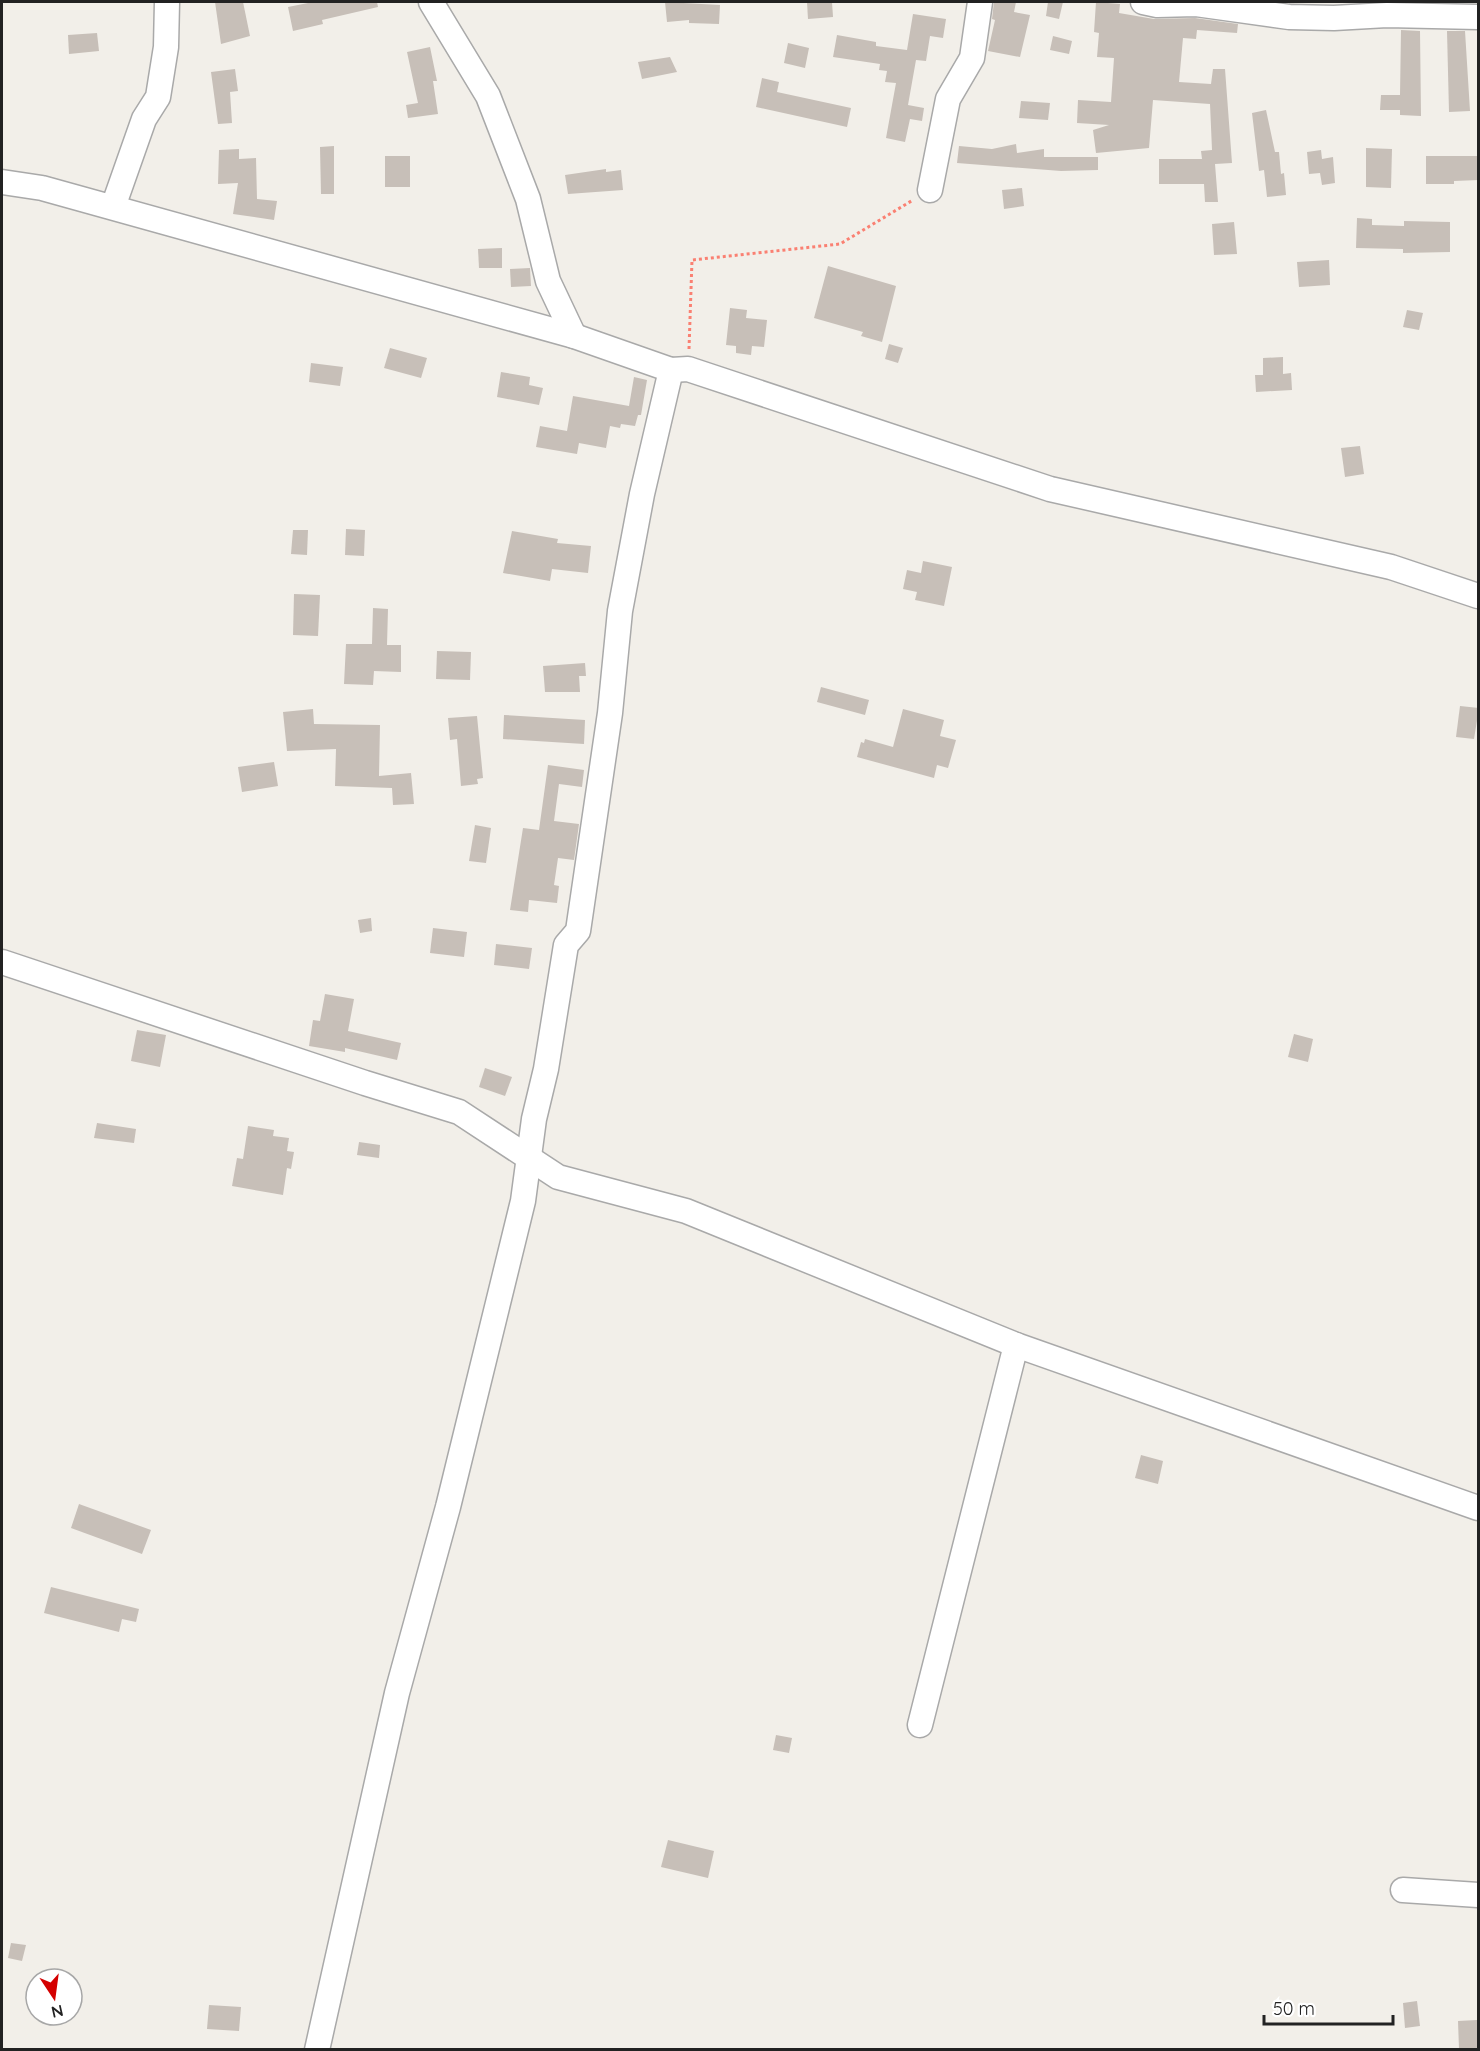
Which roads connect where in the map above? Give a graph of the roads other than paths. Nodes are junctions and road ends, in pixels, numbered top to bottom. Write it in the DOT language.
graph roads {
  1 [pos="167,2"];
  2 [pos="431,2"];
  3 [pos="980,2"];
  4 [pos="1143,2"];
  5 [pos="1479,17"];
  6 [pos="2,182"];
  7 [pos="930,190"];
  8 [pos="113,207"];
  9 [pos="574,336"];
  10 [pos="680,369"];
  11 [pos="1479,596"];
  12 [pos="2,962"];
  13 [pos="529,1158"];
  14 [pos="1016,1345"];
  15 [pos="1479,1508"];
  16 [pos="920,1725"];
  17 [pos="1403,1890"];
  18 [pos="1479,1895"];
  19 [pos="316,2049"];
  1 -- 8 [label="street"];
  2 -- 9 [label="street"];
  3 -- 7 [label="street"];
  4 -- 5 [label="street"];
  6 -- 8 [label="street"];
  8 -- 9 [label="street"];
  9 -- 10 [label="street"];
  10 -- 11 [label="street"];
  10 -- 13 [label="street"];
  12 -- 13 [label="street"];
  13 -- 14 [label="street"];
  13 -- 19 [label="street"];
  14 -- 15 [label="street"];
  14 -- 16 [label="street"];
  17 -- 18 [label="street"];
}
